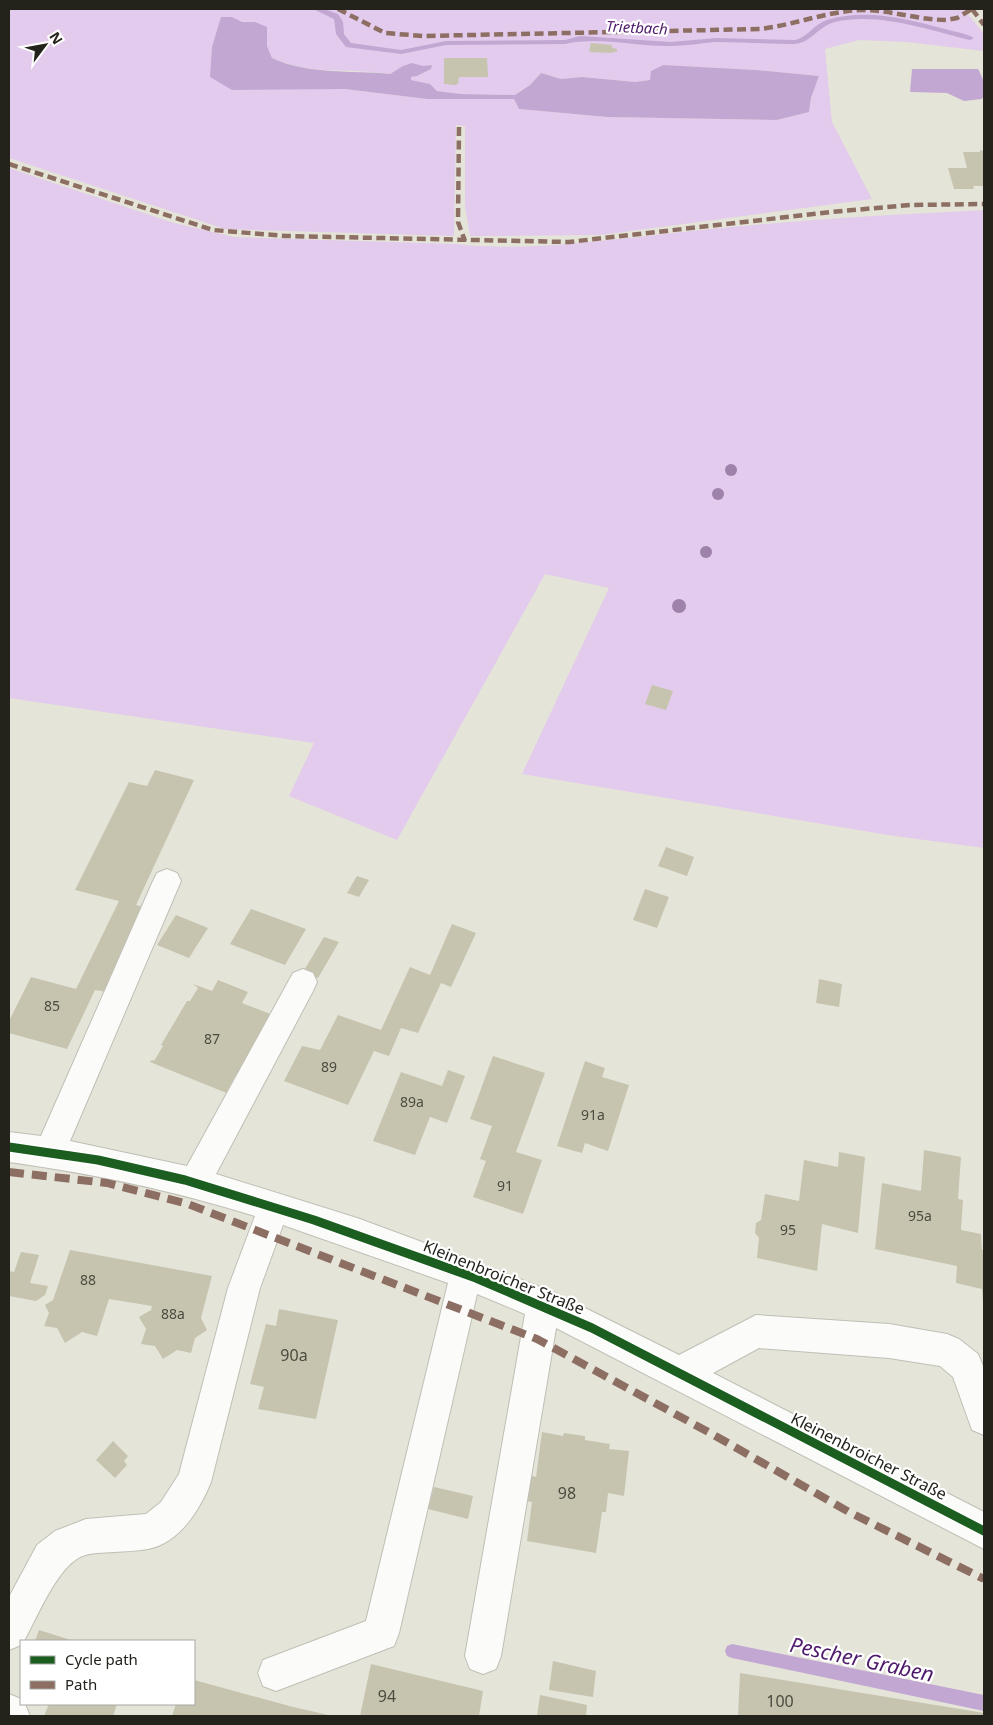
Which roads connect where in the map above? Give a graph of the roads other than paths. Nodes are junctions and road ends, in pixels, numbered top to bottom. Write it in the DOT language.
graph roads {
  1 [pos="166,882"];
  2 [pos="303,982"];
  3 [pos="9,1147"];
  4 [pos="50,1152"];
  5 [pos="195,1182"];
  6 [pos="274,1206"];
  7 [pos="466,1274"];
  8 [pos="543,1305"];
  9 [pos="975,1361"];
  10 [pos="679,1373"];
  11 [pos="984,1418"];
  12 [pos="984,1531"];
  13 [pos="9,1632"];
  14 [pos="483,1656"];
  15 [pos="276,1673"];
  16 [pos="9,1713"];
  17 [pos="11,1716"];
  1 -- 4 [label="street"];
  2 -- 5 [label="street"];
  3 -- 4 [label="street, Kleinenbroicher Straße"];
  4 -- 5 [label="street, Kleinenbroicher Straße"];
  5 -- 6 [label="street, Kleinenbroicher Straße"];
  6 -- 7 [label="street, Kleinenbroicher Straße"];
  6 -- 13 [label="street"];
  7 -- 8 [label="street, Kleinenbroicher Straße"];
  7 -- 15 [label="street"];
  8 -- 10 [label="street, Kleinenbroicher Straße"];
  8 -- 14 [label="street"];
  9 -- 10 [label="street"];
  9 -- 11 [label="street"];
  10 -- 12 [label="street, Kleinenbroicher Straße"];
  16 -- 17 [label="street"];
}
